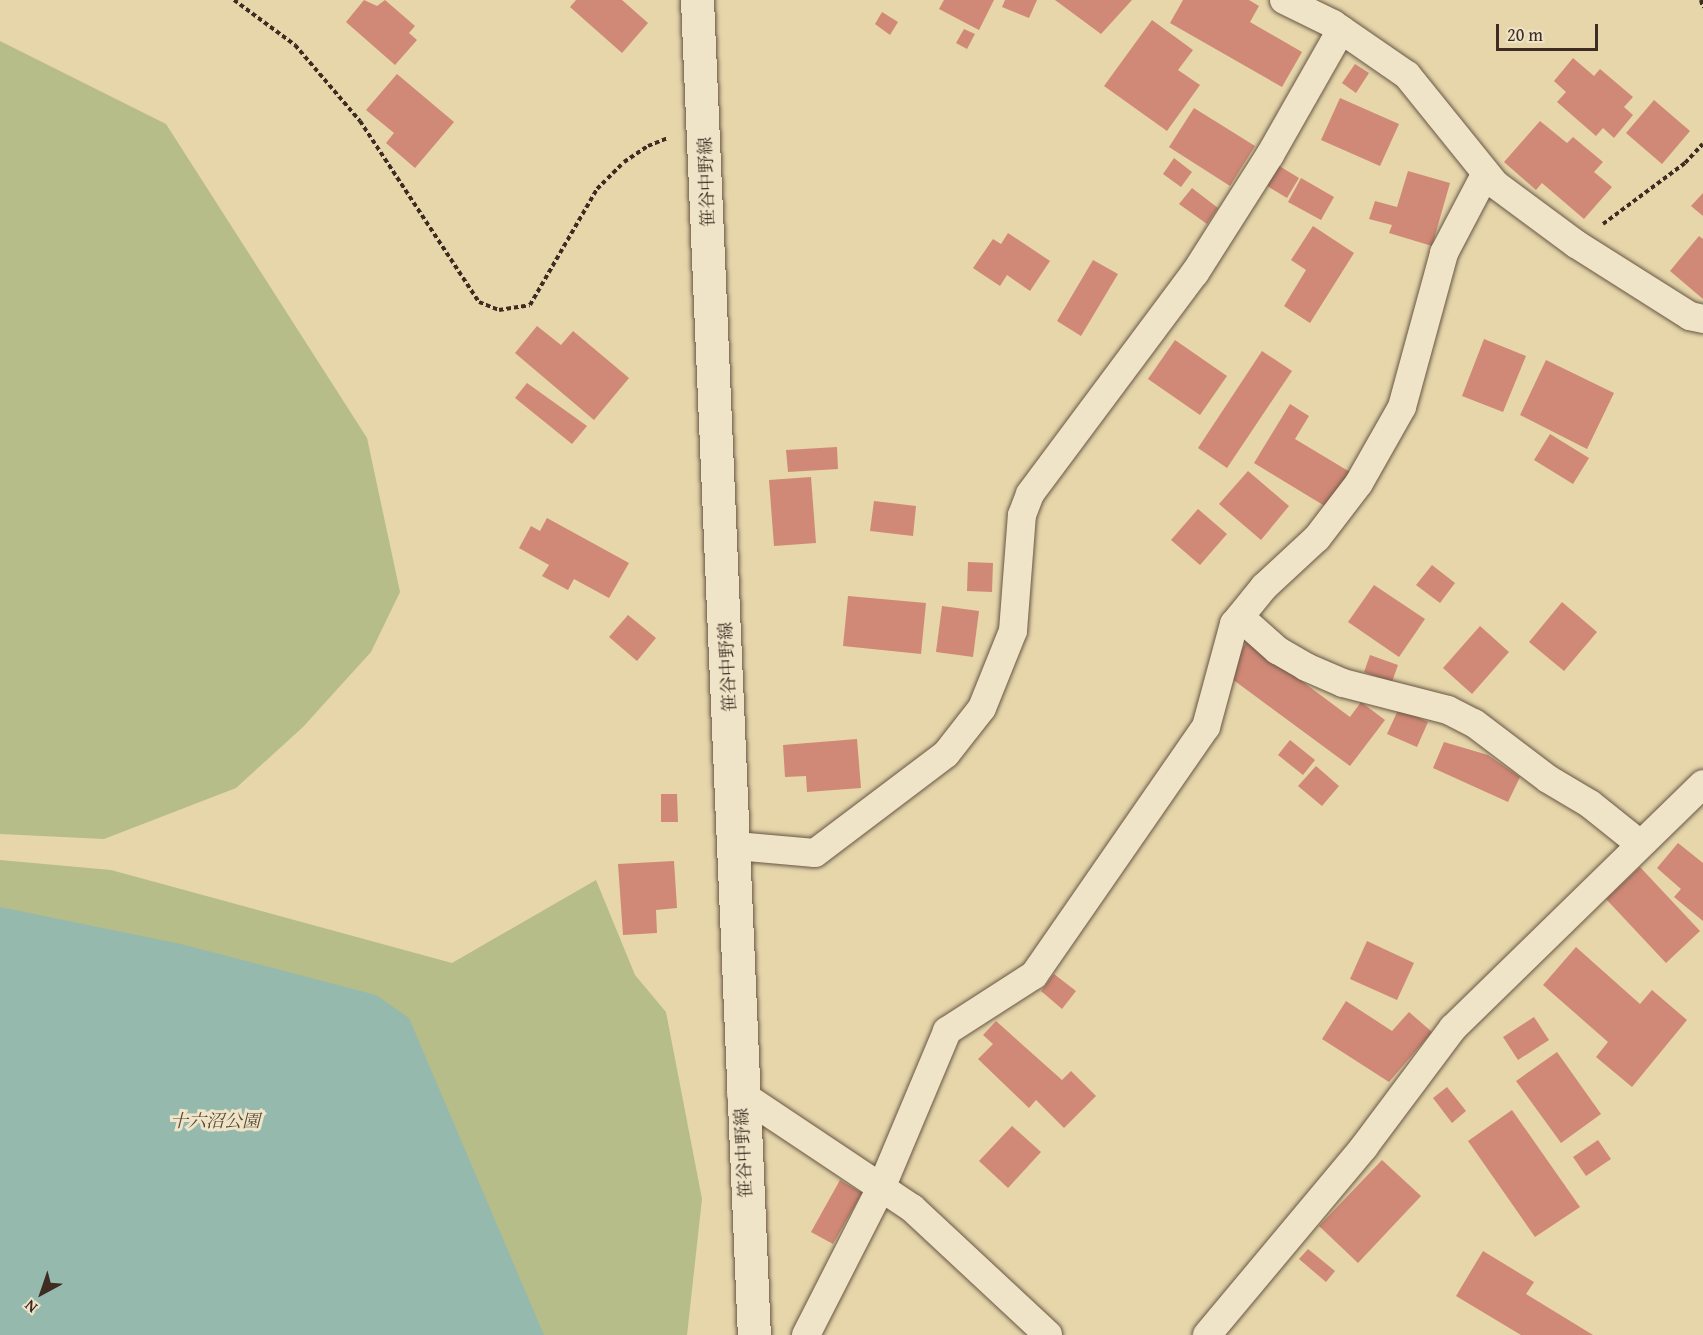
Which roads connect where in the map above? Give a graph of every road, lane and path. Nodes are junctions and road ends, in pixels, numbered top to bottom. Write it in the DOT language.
graph roads {
  1 [pos="234,0"];
  2 [pos="697,0"];
  3 [pos="1284,0"];
  4 [pos="1701,0"];
  5 [pos="1703,8"];
  6 [pos="1341,30"];
  7 [pos="705,125"];
  8 [pos="1703,144"];
  9 [pos="1486,172"];
  10 [pos="1576,244"];
  11 [pos="1703,319"];
  12 [pos="1240,617"];
  13 [pos="1703,784"];
  14 [pos="1640,844"];
  15 [pos="736,846"];
  16 [pos="741,1094"];
  17 [pos="882,1186"];
  18 [pos="754,1335"];
  19 [pos="806,1335"];
  20 [pos="1048,1335"];
  21 [pos="1207,1335"];
  1 -- 7 [label="path"];
  2 -- 7 [label="street, 笹谷中野線"];
  3 -- 6 [label="street"];
  4 -- 5 [label="path"];
  6 -- 9 [label="street"];
  6 -- 15 [label="street"];
  7 -- 15 [label="street, 笹谷中野線"];
  8 -- 10 [label="path"];
  9 -- 10 [label="street"];
  9 -- 12 [label="street"];
  10 -- 11 [label="street"];
  12 -- 14 [label="street"];
  12 -- 17 [label="street"];
  13 -- 14 [label="street"];
  14 -- 21 [label="street"];
  15 -- 16 [label="street, 笹谷中野線"];
  16 -- 17 [label="street"];
  16 -- 18 [label="street, 笹谷中野線"];
  17 -- 19 [label="street"];
  17 -- 20 [label="street"];
}
